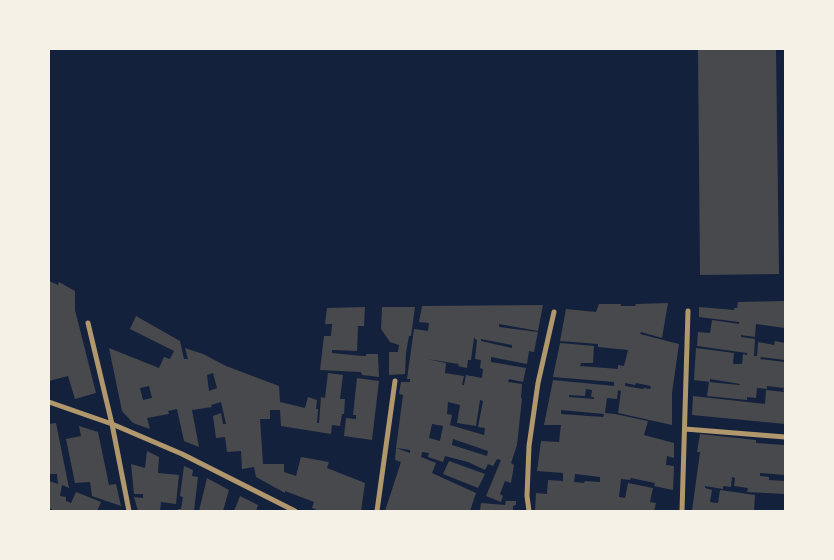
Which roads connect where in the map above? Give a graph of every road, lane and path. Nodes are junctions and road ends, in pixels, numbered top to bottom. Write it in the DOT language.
graph roads {
  1 [pos="688,311"];
  2 [pos="554,312"];
  3 [pos="88,323"];
  4 [pos="395,381"];
  5 [pos="49,402"];
  6 [pos="112,424"];
  7 [pos="685,429"];
  8 [pos="785,437"];
  9 [pos="129,511"];
  10 [pos="295,511"];
  11 [pos="378,511"];
  12 [pos="529,511"];
  13 [pos="682,511"];
  1 -- 7 [label="street"];
  2 -- 12 [label="street"];
  3 -- 6 [label="street"];
  4 -- 11 [label="street"];
  5 -- 6 [label="street"];
  6 -- 9 [label="street"];
  6 -- 10 [label="street"];
  7 -- 8 [label="street"];
  7 -- 13 [label="street"];
}
